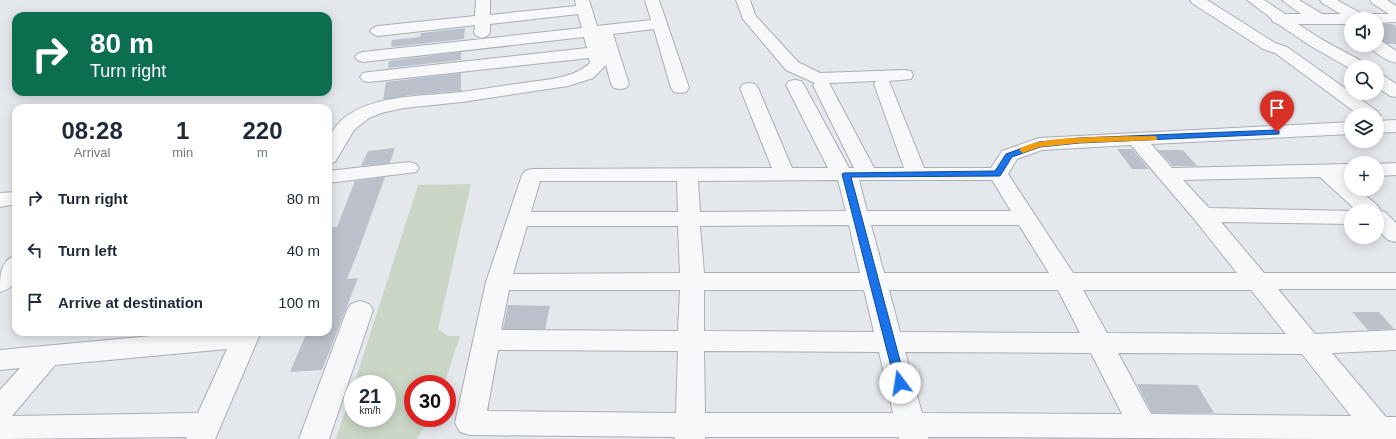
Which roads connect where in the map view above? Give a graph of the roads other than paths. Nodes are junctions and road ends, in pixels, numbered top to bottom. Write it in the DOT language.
graph roads {
  1 [pos="483,0"];
  2 [pos="652,0"];
  3 [pos="743,0"];
  4 [pos="1197,0"];
  5 [pos="1254,0"];
  6 [pos="1289,0"];
  7 [pos="1327,0"];
  8 [pos="1377,0"];
  9 [pos="583,5"];
  10 [pos="1347,12"];
  11 [pos="1396,12"];
  12 [pos="1384,18"];
  13 [pos="1396,18"];
  14 [pos="483,19"];
  15 [pos="1280,19"];
  16 [pos="1320,20"];
  17 [pos="1230,21"];
  18 [pos="1344,22"];
  19 [pos="660,24"];
  20 [pos="378,31"];
  21 [pos="597,31"];
  22 [pos="482,44"];
  23 [pos="1384,45"];
  24 [pos="1396,45"];
  25 [pos="1325,48"];
  26 [pos="1281,50"];
  27 [pos="1384,50"];
  28 [pos="596,52"];
  29 [pos="364,57"];
  30 [pos="1396,58"];
  31 [pos="1346,60"];
  32 [pos="481,64"];
  33 [pos="906,75"];
  34 [pos="369,77"];
  35 [pos="620,84"];
  36 [pos="883,84"];
  37 [pos="1384,84"];
  38 [pos="795,85"];
  39 [pos="822,85"];
  40 [pos="680,88"];
  41 [pos="749,88"];
  42 [pos="1396,92"];
  43 [pos="480,95"];
  44 [pos="1361,108"];
  45 [pos="1344,128"];
  46 [pos="1136,139"];
  47 [pos="332,151"];
  48 [pos="409,168"];
  49 [pos="1396,169"];
  50 [pos="1344,170"];
  51 [pos="1384,170"];
  52 [pos="1326,171"];
  53 [pos="916,174"];
  54 [pos="998,174"];
  55 [pos="1167,174"];
  56 [pos="687,175"];
  57 [pos="785,175"];
  58 [pos="852,175"];
  59 [pos="332,177"];
  60 [pos="12,198"];
  61 [pos="0,200"];
  62 [pos="1362,204"];
  63 [pos="1204,215"];
  64 [pos="1344,217"];
  65 [pos="1384,217"];
  66 [pos="1396,217"];
  67 [pos="689,218"];
  68 [pos="858,218"];
  69 [pos="1025,218"];
  70 [pos="518,219"];
  71 [pos="1384,224"];
  72 [pos="1396,235"];
  73 [pos="12,268"];
  74 [pos="1066,281"];
  75 [pos="1258,281"];
  76 [pos="1396,281"];
  77 [pos="498,282"];
  78 [pos="692,282"];
  79 [pos="874,282"];
  80 [pos="12,284"];
  81 [pos="0,285"];
  82 [pos="360,310"];
  83 [pos="238,336"];
  84 [pos="247,336"];
  85 [pos="486,340"];
  86 [pos="691,340"];
  87 [pos="1396,340"];
  88 [pos="889,341"];
  89 [pos="1098,342"];
  90 [pos="1309,344"];
  91 [pos="48,356"];
  92 [pos="0,360"];
  93 [pos="0,410"];
  94 [pos="0,428"];
  95 [pos="204,432"];
  96 [pos="690,432"];
  97 [pos="912,432"];
  98 [pos="1387,432"];
  99 [pos="1147,433"];
  100 [pos="314,439"];
  1 -- 14 [label="street"];
  2 -- 19 [label="street"];
  3 -- 33 [label="street"];
  4 -- 17 [label="street"];
  5 -- 15 [label="street"];
  6 -- 16 [label="street"];
  7 -- 10 [label="street"];
  8 -- 11 [label="street"];
  9 -- 14 [label="street"];
  9 -- 21 [label="street"];
  12 -- 13 [label="street"];
  14 -- 20 [label="street"];
  14 -- 22 [label="street"];
  15 -- 16 [label="street"];
  15 -- 17 [label="street"];
  15 -- 25 [label="street"];
  16 -- 18 [label="street"];
  17 -- 26 [label="street"];
  19 -- 21 [label="street"];
  19 -- 40 [label="street"];
  21 -- 22 [label="street"];
  21 -- 28 [label="street"];
  21 -- 35 [label="street"];
  22 -- 29 [label="street"];
  22 -- 32 [label="street"];
  23 -- 24 [label="street"];
  25 -- 26 [label="street"];
  25 -- 31 [label="street"];
  26 -- 44 [label="street"];
  27 -- 30 [label="street"];
  28 -- 32 [label="street"];
  28 -- 43 [label="street"];
  32 -- 34 [label="street"];
  32 -- 43 [label="street"];
  36 -- 53 [label="street"];
  37 -- 42 [label="street"];
  38 -- 58 [label="street"];
  39 -- 58 [label="street"];
  41 -- 57 [label="street"];
  43 -- 47 [label="street"];
  45 -- 46 [label="street"];
  46 -- 54 [label="street"];
  46 -- 55 [label="street"];
  48 -- 59 [label="street"];
  49 -- 51 [label="street"];
  50 -- 52 [label="street"];
  52 -- 55 [label="street"];
  52 -- 62 [label="street"];
  53 -- 54 [label="street"];
  53 -- 58 [label="street"];
  54 -- 69 [label="street"];
  55 -- 63 [label="street"];
  56 -- 57 [label="street"];
  56 -- 67 [label="street"];
  56 -- 70 [label="street"];
  57 -- 58 [label="street"];
  58 -- 68 [label="street"];
  60 -- 61 [label="street"];
  63 -- 64 [label="street"];
  63 -- 75 [label="street"];
  65 -- 66 [label="street"];
  67 -- 68 [label="street"];
  67 -- 70 [label="street"];
  67 -- 78 [label="street"];
  68 -- 69 [label="street"];
  68 -- 79 [label="street"];
  69 -- 74 [label="street"];
  70 -- 77 [label="street"];
  71 -- 72 [label="street"];
  73 -- 81 [label="street"];
  74 -- 75 [label="street"];
  74 -- 79 [label="street"];
  74 -- 89 [label="street"];
  75 -- 76 [label="street"];
  75 -- 90 [label="street"];
  77 -- 78 [label="street"];
  77 -- 85 [label="street"];
  78 -- 79 [label="street"];
  78 -- 86 [label="street"];
  79 -- 88 [label="street"];
  80 -- 81 [label="street"];
  82 -- 100 [label="street"];
  83 -- 91 [label="street"];
  84 -- 95 [label="street"];
  85 -- 86 [label="street"];
  85 -- 96 [label="street"];
  86 -- 88 [label="street"];
  86 -- 96 [label="street"];
  87 -- 90 [label="street"];
  88 -- 89 [label="street"];
  88 -- 97 [label="street"];
  89 -- 90 [label="street"];
  89 -- 99 [label="street"];
  90 -- 98 [label="street"];
  91 -- 92 [label="street"];
  91 -- 93 [label="street"];
  94 -- 95 [label="street"];
  96 -- 97 [label="street"];
  97 -- 99 [label="street"];
  98 -- 99 [label="street"];
}
